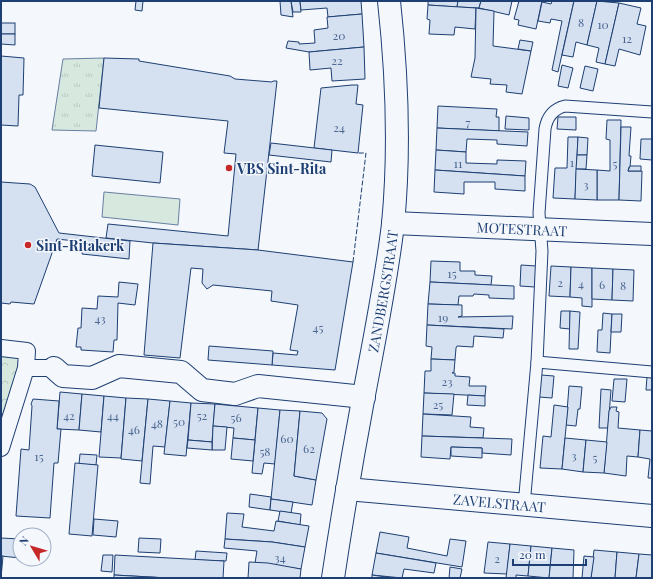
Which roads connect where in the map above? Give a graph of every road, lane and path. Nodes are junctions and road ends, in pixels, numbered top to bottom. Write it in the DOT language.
graph roads {
  1 [pos="389,1"];
  2 [pos="652,112"];
  3 [pos="393,223"];
  4 [pos="540,231"];
  5 [pos="652,234"];
  6 [pos="1,348"];
  7 [pos="537,362"];
  8 [pos="26,368"];
  9 [pos="54,368"];
  10 [pos="652,372"];
  11 [pos="364,397"];
  12 [pos="1,448"];
  13 [pos="347,489"];
  14 [pos="524,505"];
  15 [pos="652,516"];
  16 [pos="333,578"];
  1 -- 3 [label="street, ZANDBERGSTRAAT"];
  2 -- 4 [label="lane"];
  3 -- 4 [label="street, MOTESTRAAT"];
  3 -- 11 [label="street, ZANDBERGSTRAAT"];
  4 -- 5 [label="street, MOTESTRAAT"];
  4 -- 7 [label="lane"];
  6 -- 8 [label="street"];
  7 -- 10 [label="lane"];
  7 -- 14 [label="lane"];
  8 -- 9 [label="street"];
  8 -- 12 [label="street"];
  9 -- 11 [label="street"];
  11 -- 13 [label="street, ZANDBERGSTRAAT"];
  13 -- 14 [label="street, ZAVELSTRAAT"];
  13 -- 16 [label="street, ZANDBERGSTRAAT"];
  14 -- 15 [label="street, ZAVELSTRAAT"];
}
